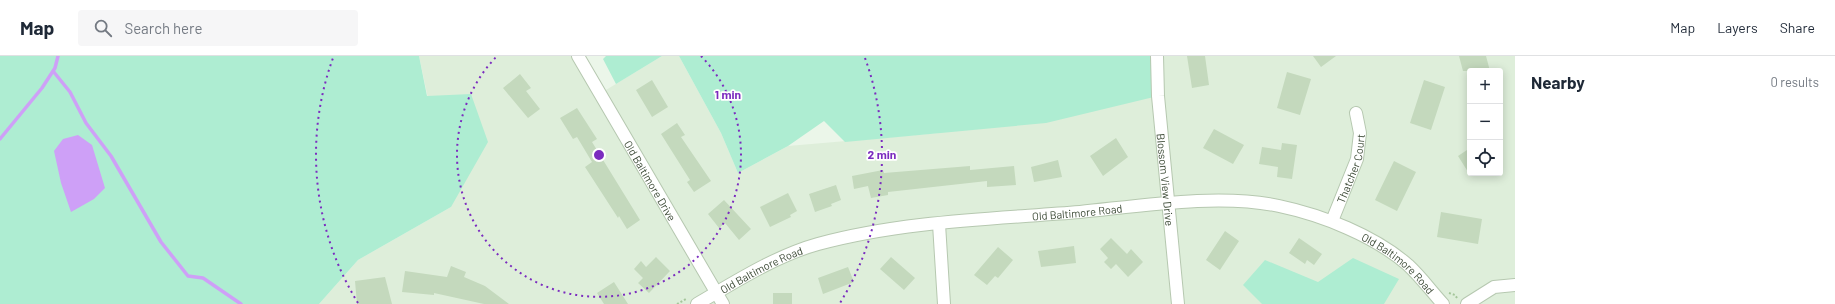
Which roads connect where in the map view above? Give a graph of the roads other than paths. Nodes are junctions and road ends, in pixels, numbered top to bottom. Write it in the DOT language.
graph roads {
  1 [pos="578,56"];
  2 [pos="1157,56"];
  3 [pos="1356,113"];
  4 [pos="1168,204"];
  5 [pos="1332,221"];
  6 [pos="939,224"];
  7 [pos="1515,285"];
  8 [pos="717,293"];
  9 [pos="693,300"];
  10 [pos="1462,302"];
  11 [pos="724,304"];
  12 [pos="944,304"];
  13 [pos="1178,304"];
  14 [pos="1443,304"];
  1 -- 8 [label="street, Old Baltimore Drive"];
  2 -- 4 [label="street, Blossom View Drive"];
  3 -- 5 [label="street, Thatcher Court"];
  4 -- 5 [label="street, Old Baltimore Road"];
  4 -- 6 [label="street, Old Baltimore Road"];
  4 -- 13 [label="street, Blossom View Drive"];
  5 -- 14 [label="street, Old Baltimore Road"];
  6 -- 8 [label="street, Old Baltimore Road"];
  6 -- 12 [label="street"];
  7 -- 10 [label="street"];
  8 -- 9 [label="street, Old Baltimore Road"];
  8 -- 11 [label="street, Old Baltimore Drive"];
}
